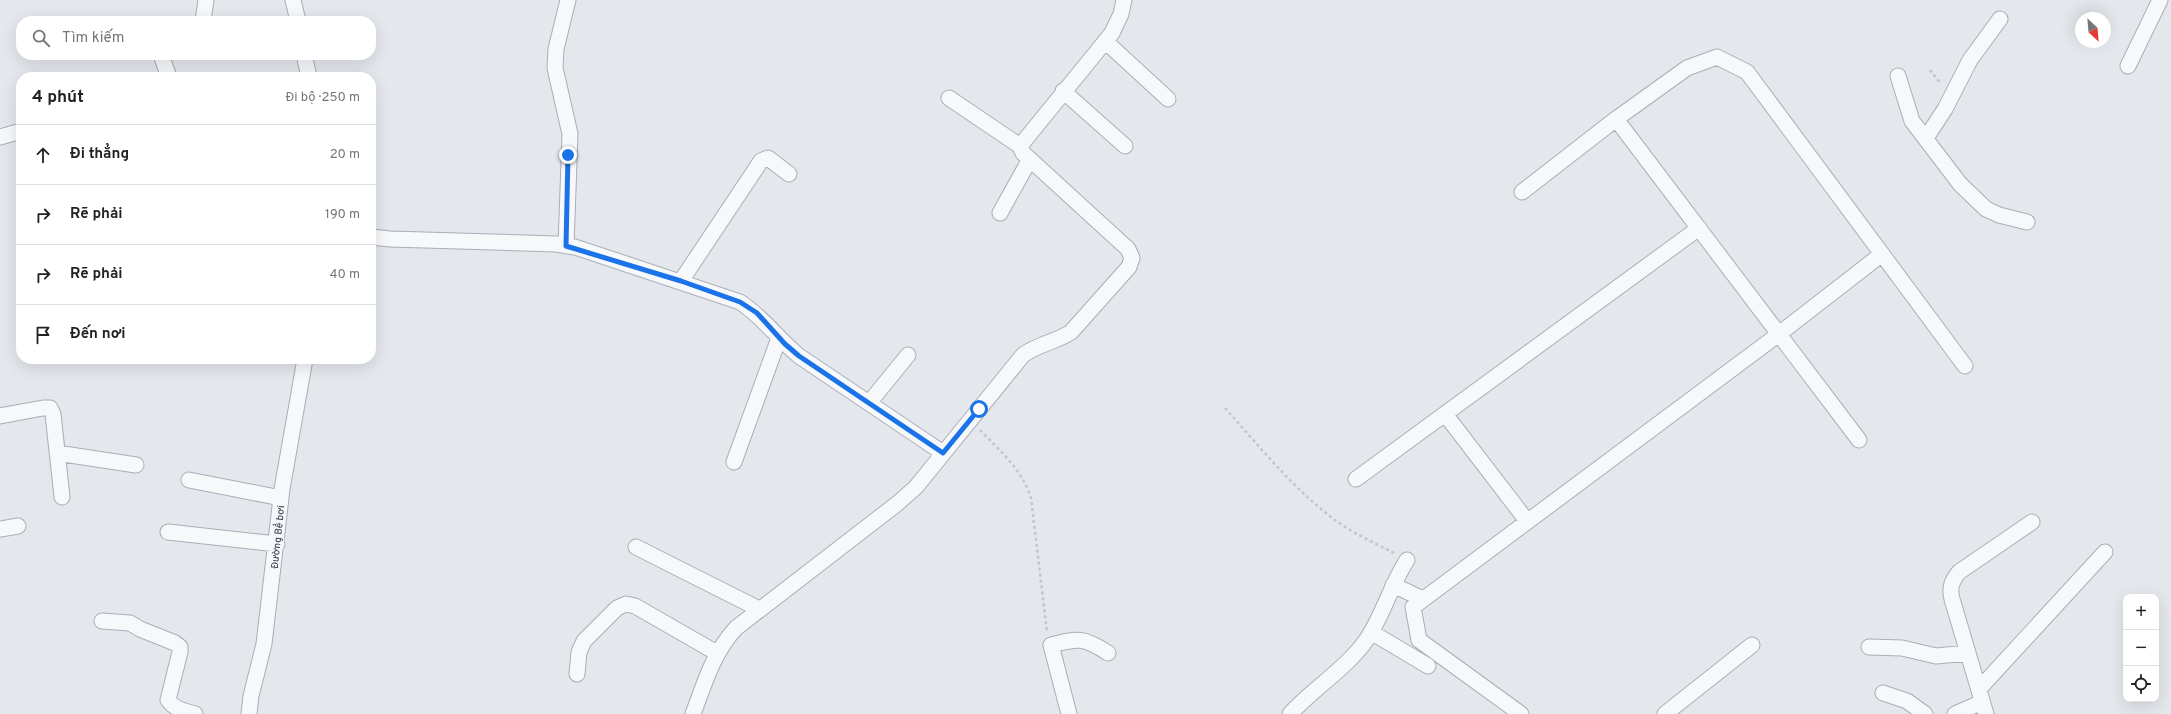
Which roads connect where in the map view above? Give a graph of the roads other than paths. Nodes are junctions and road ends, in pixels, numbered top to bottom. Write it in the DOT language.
graph roads {
  1 [pos="206,0"];
  2 [pos="293,0"];
  3 [pos="568,0"];
  4 [pos="1124,0"];
  5 [pos="2160,0"];
  6 [pos="204,16"];
  7 [pos="297,16"];
  8 [pos="2000,19"];
  9 [pos="1105,41"];
  10 [pos="163,60"];
  11 [pos="303,60"];
  12 [pos="2128,66"];
  13 [pos="168,72"];
  14 [pos="307,72"];
  15 [pos="1898,76"];
  16 [pos="1064,91"];
  17 [pos="949,98"];
  18 [pos="1168,99"];
  19 [pos="1616,119"];
  20 [pos="16,132"];
  21 [pos="0,136"];
  22 [pos="1926,138"];
  23 [pos="1020,146"];
  24 [pos="1125,146"];
  25 [pos="1030,159"];
  26 [pos="789,174"];
  27 [pos="1522,192"];
  28 [pos="1000,213"];
  29 [pos="2027,222"];
  30 [pos="1699,228"];
  31 [pos="376,237"];
  32 [pos="566,246"];
  33 [pos="1882,254"];
  34 [pos="681,281"];
  35 [pos="1779,334"];
  36 [pos="779,338"];
  37 [pos="908,354"];
  38 [pos="303,364"];
  39 [pos="1965,366"];
  40 [pos="869,403"];
  41 [pos="1445,414"];
  42 [pos="0,416"];
  43 [pos="1859,440"];
  44 [pos="57,453"];
  45 [pos="943,453"];
  46 [pos="734,462"];
  47 [pos="136,466"];
  48 [pos="1356,479"];
  49 [pos="189,480"];
  50 [pos="62,497"];
  51 [pos="282,498"];
  52 [pos="1527,521"];
  53 [pos="2032,522"];
  54 [pos="18,526"];
  55 [pos="0,529"];
  56 [pos="168,532"];
  57 [pos="277,544"];
  58 [pos="636,547"];
  59 [pos="2105,552"];
  60 [pos="1407,560"];
  61 [pos="1393,585"];
  62 [pos="1423,599"];
  63 [pos="759,609"];
  64 [pos="102,621"];
  65 [pos="1371,632"];
  66 [pos="1752,645"];
  67 [pos="1869,647"];
  68 [pos="717,653"];
  69 [pos="1108,653"];
  70 [pos="1968,653"];
  71 [pos="1428,666"];
  72 [pos="577,674"];
  73 [pos="1883,692"];
  74 [pos="1982,702"];
  75 [pos="196,714"];
  76 [pos="249,714"];
  77 [pos="693,714"];
  78 [pos="1069,714"];
  79 [pos="1290,714"];
  80 [pos="1522,714"];
  81 [pos="1665,714"];
  82 [pos="1925,714"];
  83 [pos="1955,714"];
  1 -- 6 [label="street"];
  2 -- 7 [label="street"];
  3 -- 32 [label="street"];
  4 -- 9 [label="street"];
  5 -- 12 [label="street"];
  8 -- 22 [label="street"];
  9 -- 16 [label="street"];
  9 -- 18 [label="street"];
  10 -- 13 [label="street"];
  11 -- 14 [label="street"];
  15 -- 22 [label="street"];
  16 -- 23 [label="street"];
  16 -- 24 [label="street"];
  17 -- 23 [label="street"];
  19 -- 27 [label="street"];
  19 -- 30 [label="street"];
  19 -- 33 [label="street"];
  20 -- 21 [label="street"];
  22 -- 29 [label="street"];
  23 -- 25 [label="street"];
  25 -- 28 [label="street"];
  25 -- 45 [label="street"];
  26 -- 34 [label="street"];
  30 -- 35 [label="street"];
  30 -- 41 [label="street"];
  31 -- 32 [label="street"];
  32 -- 34 [label="street"];
  33 -- 35 [label="street"];
  33 -- 39 [label="street"];
  34 -- 36 [label="street"];
  35 -- 43 [label="street"];
  35 -- 52 [label="street"];
  36 -- 40 [label="street"];
  36 -- 46 [label="street"];
  37 -- 40 [label="street"];
  38 -- 51 [label="street, Đường Bể bơi"];
  40 -- 45 [label="street"];
  41 -- 48 [label="street"];
  41 -- 52 [label="street"];
  42 -- 44 [label="street"];
  44 -- 47 [label="street"];
  44 -- 50 [label="street"];
  45 -- 63 [label="street"];
  49 -- 51 [label="street"];
  51 -- 57 [label="street, Đường Bể bơi"];
  52 -- 62 [label="street"];
  53 -- 70 [label="street"];
  54 -- 55 [label="street"];
  56 -- 57 [label="street"];
  57 -- 76 [label="street, Đường Bể bơi"];
  58 -- 63 [label="street"];
  59 -- 74 [label="street"];
  60 -- 61 [label="street"];
  61 -- 62 [label="street"];
  61 -- 65 [label="street"];
  62 -- 80 [label="street"];
  63 -- 68 [label="street"];
  64 -- 75 [label="street"];
  65 -- 71 [label="street"];
  65 -- 79 [label="street"];
  66 -- 81 [label="street"];
  67 -- 70 [label="street"];
  68 -- 72 [label="street"];
  68 -- 77 [label="street"];
  69 -- 78 [label="street"];
  70 -- 74 [label="street"];
  73 -- 82 [label="street"];
  74 -- 83 [label="street"];
}
